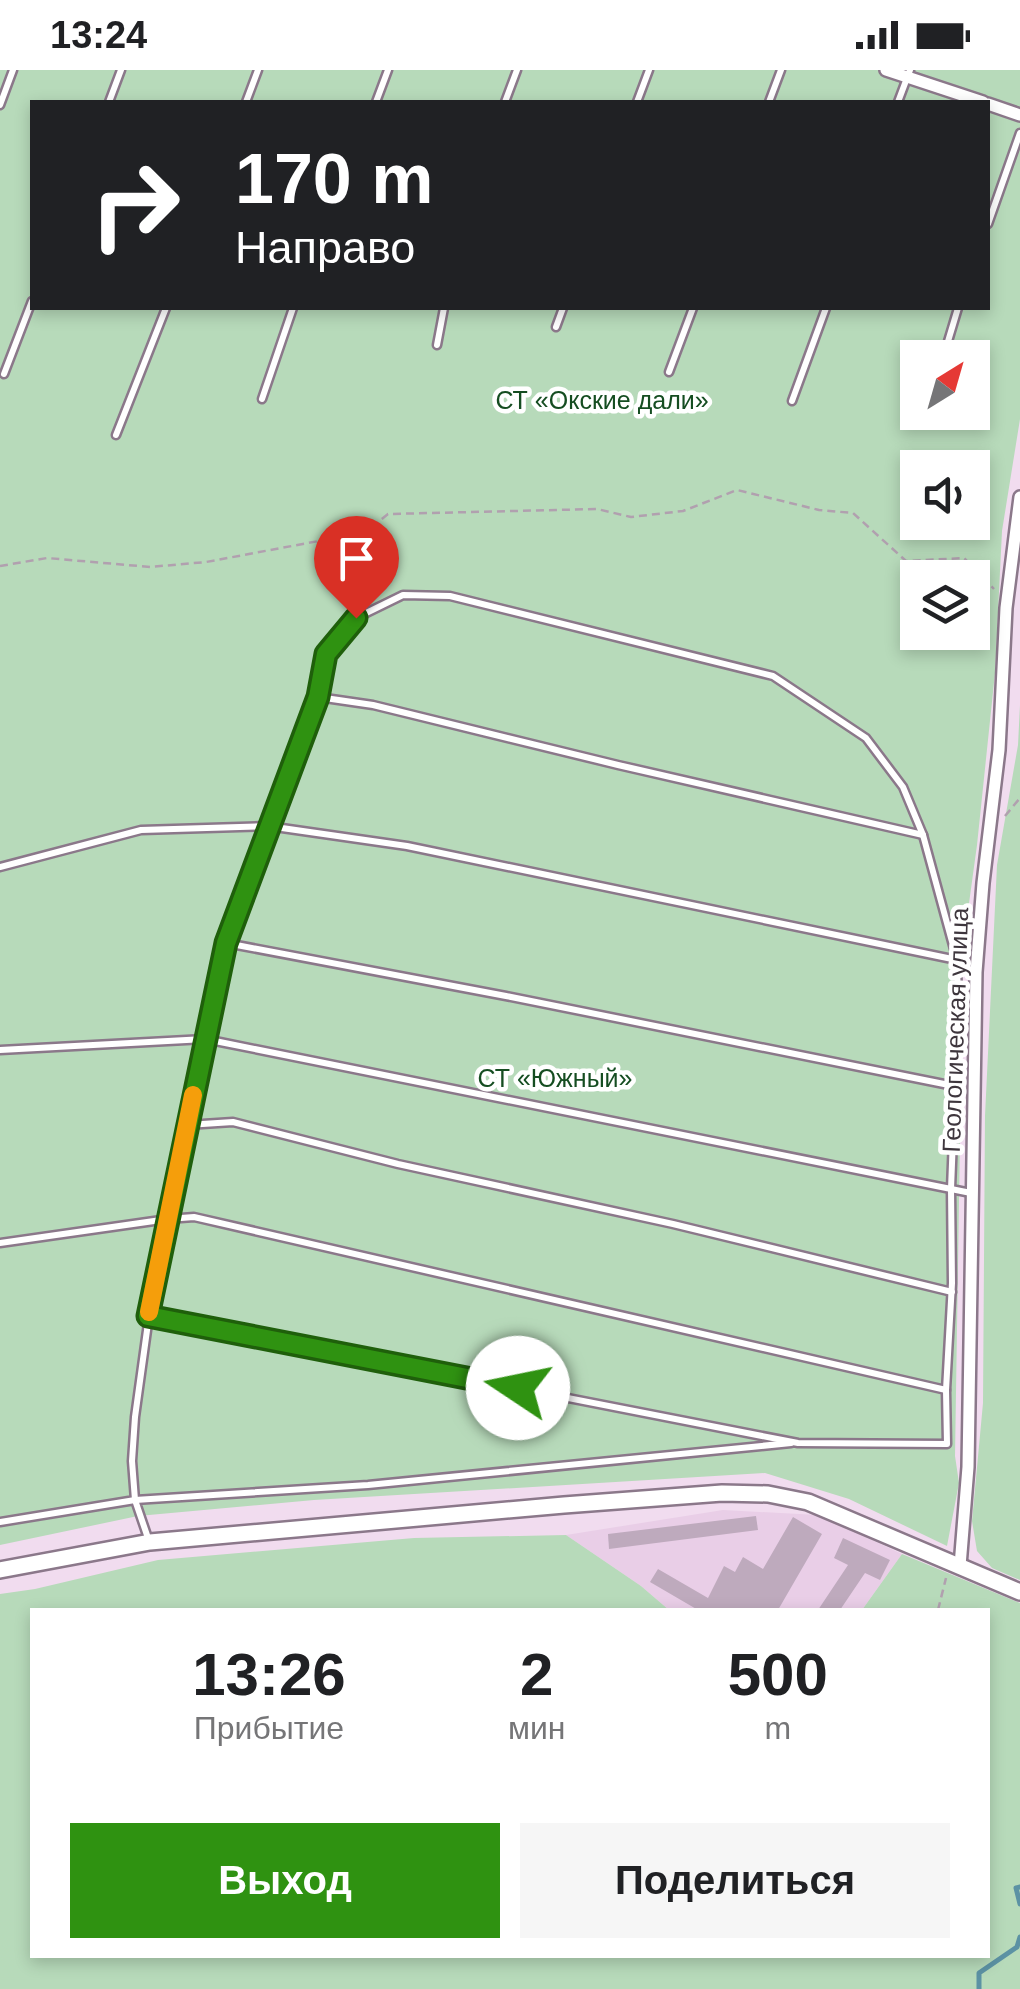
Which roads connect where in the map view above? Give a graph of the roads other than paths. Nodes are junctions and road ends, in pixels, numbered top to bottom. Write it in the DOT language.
graph roads {
  1 [pos="13,70"];
  2 [pos="121,70"];
  3 [pos="258,70"];
  4 [pos="388,70"];
  5 [pos="517,70"];
  6 [pos="649,70"];
  7 [pos="782,70"];
  8 [pos="886,70"];
  9 [pos="908,74"];
  10 [pos="110,100"];
  11 [pos="247,100"];
  12 [pos="377,100"];
  13 [pos="507,100"];
  14 [pos="639,100"];
  15 [pos="771,100"];
  16 [pos="899,100"];
  17 [pos="977,100"];
  18 [pos="0,104"];
  19 [pos="990,105"];
  20 [pos="1020,114"];
  21 [pos="1020,133"];
  22 [pos="990,218"];
  23 [pos="30,306"];
  24 [pos="165,310"];
  25 [pos="293,310"];
  26 [pos="444,310"];
  27 [pos="562,310"];
  28 [pos="692,310"];
  29 [pos="825,310"];
  30 [pos="957,310"];
  31 [pos="556,327"];
  32 [pos="948,340"];
  33 [pos="437,345"];
  34 [pos="669,372"];
  35 [pos="4,374"];
  36 [pos="262,399"];
  37 [pos="792,402"];
  38 [pos="116,435"];
  39 [pos="1020,497"];
  40 [pos="318,697"];
  41 [pos="268,826"];
  42 [pos="923,834"];
  43 [pos="0,867"];
  44 [pos="226,943"];
  45 [pos="957,960"];
  46 [pos="204,1038"];
  47 [pos="0,1050"];
  48 [pos="954,1086"];
  49 [pos="187,1126"];
  50 [pos="950,1189"];
  51 [pos="972,1193"];
  52 [pos="168,1219"];
  53 [pos="0,1243"];
  54 [pos="952,1292"];
  55 [pos="148,1316"];
  56 [pos="946,1390"];
  57 [pos="798,1443"];
  58 [pos="135,1500"];
  59 [pos="0,1522"];
  60 [pos="150,1542"];
  61 [pos="955,1564"];
  62 [pos="0,1570"];
  63 [pos="1020,1592"];
  1 -- 18 [label="lane"];
  2 -- 10 [label="lane"];
  3 -- 11 [label="lane"];
  4 -- 12 [label="lane"];
  5 -- 13 [label="lane"];
  6 -- 14 [label="lane"];
  7 -- 15 [label="lane"];
  8 -- 9 [label="street"];
  9 -- 16 [label="lane"];
  9 -- 17 [label="street"];
  19 -- 20 [label="street"];
  21 -- 22 [label="lane"];
  23 -- 35 [label="lane"];
  24 -- 38 [label="lane"];
  25 -- 36 [label="lane"];
  26 -- 33 [label="lane"];
  27 -- 31 [label="lane"];
  28 -- 34 [label="lane"];
  29 -- 37 [label="lane"];
  30 -- 32 [label="lane"];
  39 -- 51 [label="street, Геологическая улица"];
  40 -- 41 [label="lane"];
  40 -- 42 [label="lane"];
  40 -- 42 [label="lane"];
  41 -- 43 [label="lane"];
  41 -- 44 [label="lane"];
  41 -- 45 [label="lane"];
  42 -- 45 [label="lane"];
  44 -- 46 [label="lane"];
  44 -- 48 [label="lane"];
  45 -- 48 [label="lane"];
  46 -- 47 [label="lane"];
  46 -- 49 [label="lane"];
  46 -- 50 [label="lane"];
  48 -- 50 [label="lane"];
  49 -- 52 [label="lane"];
  49 -- 54 [label="lane"];
  50 -- 51 [label="lane"];
  50 -- 54 [label="lane"];
  51 -- 61 [label="street, Геологическая улица"];
  52 -- 53 [label="lane"];
  52 -- 55 [label="lane"];
  52 -- 56 [label="lane"];
  54 -- 56 [label="lane"];
  55 -- 57 [label="lane"];
  55 -- 58 [label="lane"];
  56 -- 57 [label="lane"];
  57 -- 58 [label="lane"];
  58 -- 59 [label="lane"];
  58 -- 60 [label="lane"];
  60 -- 61 [label="street"];
  60 -- 62 [label="street"];
  61 -- 63 [label="street"];
}
